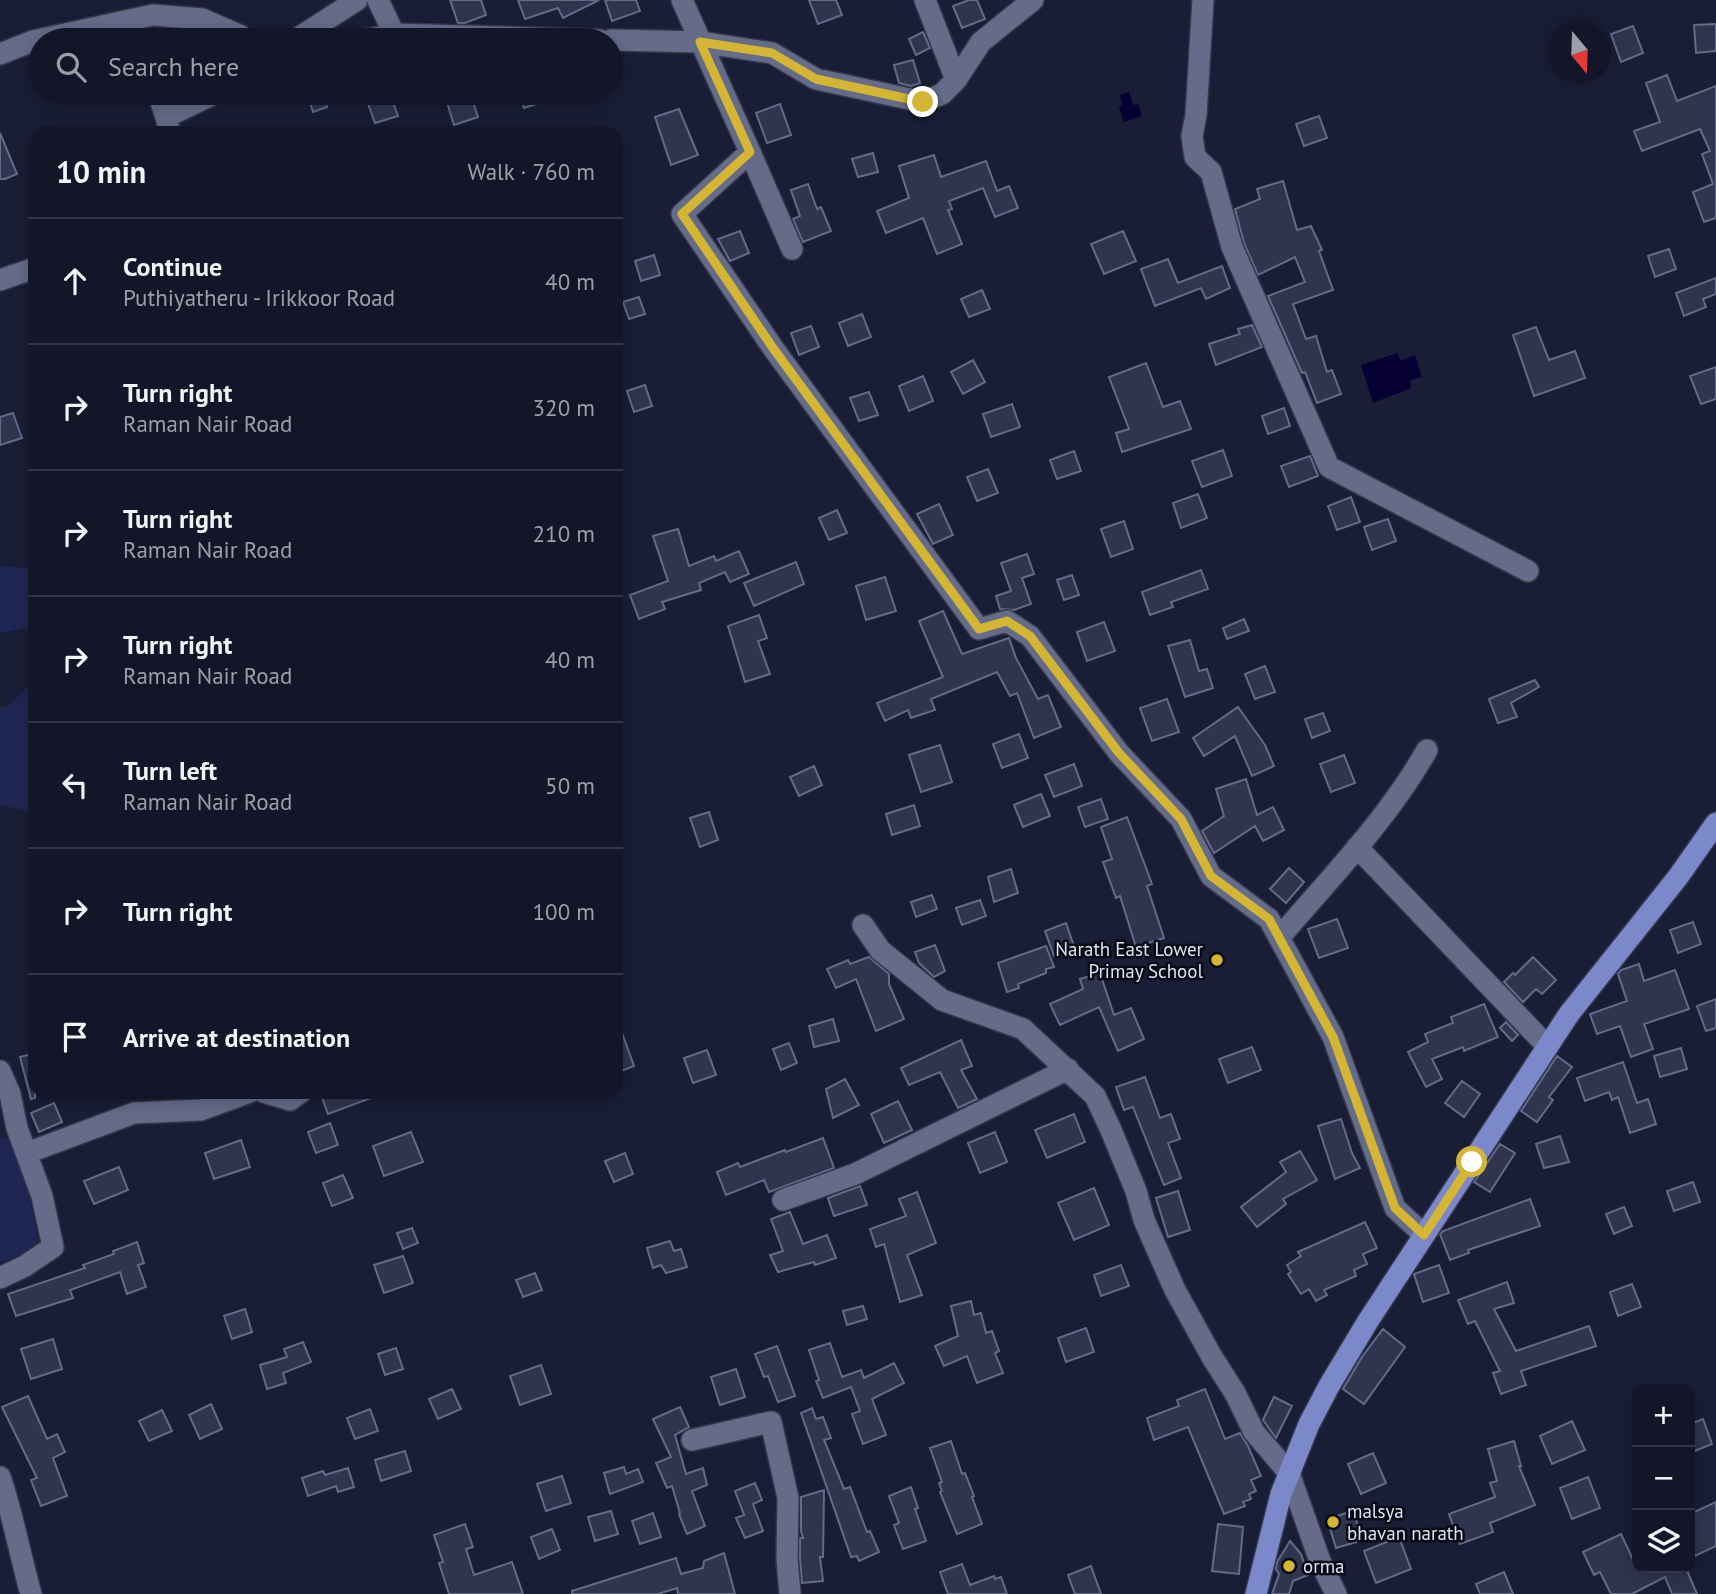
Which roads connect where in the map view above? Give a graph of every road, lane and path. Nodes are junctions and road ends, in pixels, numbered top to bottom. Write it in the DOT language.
graph roads {
  1 [pos="357,0"];
  2 [pos="378,0"];
  3 [pos="682,0"];
  4 [pos="925,0"];
  5 [pos="1033,0"];
  6 [pos="1203,0"];
  7 [pos="141,28"];
  8 [pos="223,28"];
  9 [pos="314,28"];
  10 [pos="391,28"];
  11 [pos="623,40"];
  12 [pos="700,42"];
  13 [pos="28,43"];
  14 [pos="0,54"];
  15 [pos="956,80"];
  16 [pos="162,105"];
  17 [pos="198,105"];
  18 [pos="168,125"];
  19 [pos="750,152"];
  20 [pos="792,250"];
  21 [pos="28,270"];
  22 [pos="0,280"];
  23 [pos="1528,571"];
  24 [pos="1427,750"];
  25 [pos="1716,823"];
  26 [pos="1357,847"];
  27 [pos="863,925"];
  28 [pos="1279,938"];
  29 [pos="1547,1046"];
  30 [pos="1068,1069"];
  31 [pos="2,1079"];
  32 [pos="231,1099"];
  33 [pos="27,1153"];
  34 [pos="783,1200"];
  35 [pos="1424,1235"];
  36 [pos="0,1278"];
  37 [pos="692,1440"];
  38 [pos="1289,1474"];
  39 [pos="0,1477"];
  40 [pos="31,1594"];
  41 [pos="790,1594"];
  42 [pos="1256,1594"];
  43 [pos="1336,1594"];
  1 -- 9 [label="street"];
  2 -- 10 [label="street"];
  3 -- 12 [label="street"];
  4 -- 15 [label="street"];
  5 -- 15 [label="street"];
  6 -- 23 [label="street"];
  7 -- 8 [label="street"];
  11 -- 12 [label="street"];
  12 -- 15 [label="street"];
  12 -- 19 [label="street"];
  13 -- 14 [label="street"];
  16 -- 18 [label="street"];
  17 -- 18 [label="street"];
  19 -- 20 [label="street"];
  19 -- 28 [label="street"];
  21 -- 22 [label="street"];
  24 -- 26 [label="street"];
  25 -- 29 [label="main road"];
  26 -- 28 [label="street"];
  26 -- 29 [label="street"];
  27 -- 30 [label="street"];
  28 -- 35 [label="street"];
  29 -- 35 [label="main road"];
  30 -- 34 [label="street"];
  30 -- 38 [label="street"];
  31 -- 33 [label="street"];
  32 -- 33 [label="street"];
  33 -- 36 [label="street"];
  35 -- 38 [label="main road"];
  37 -- 41 [label="street"];
  38 -- 42 [label="main road"];
  38 -- 43 [label="street"];
  39 -- 40 [label="street"];
}
